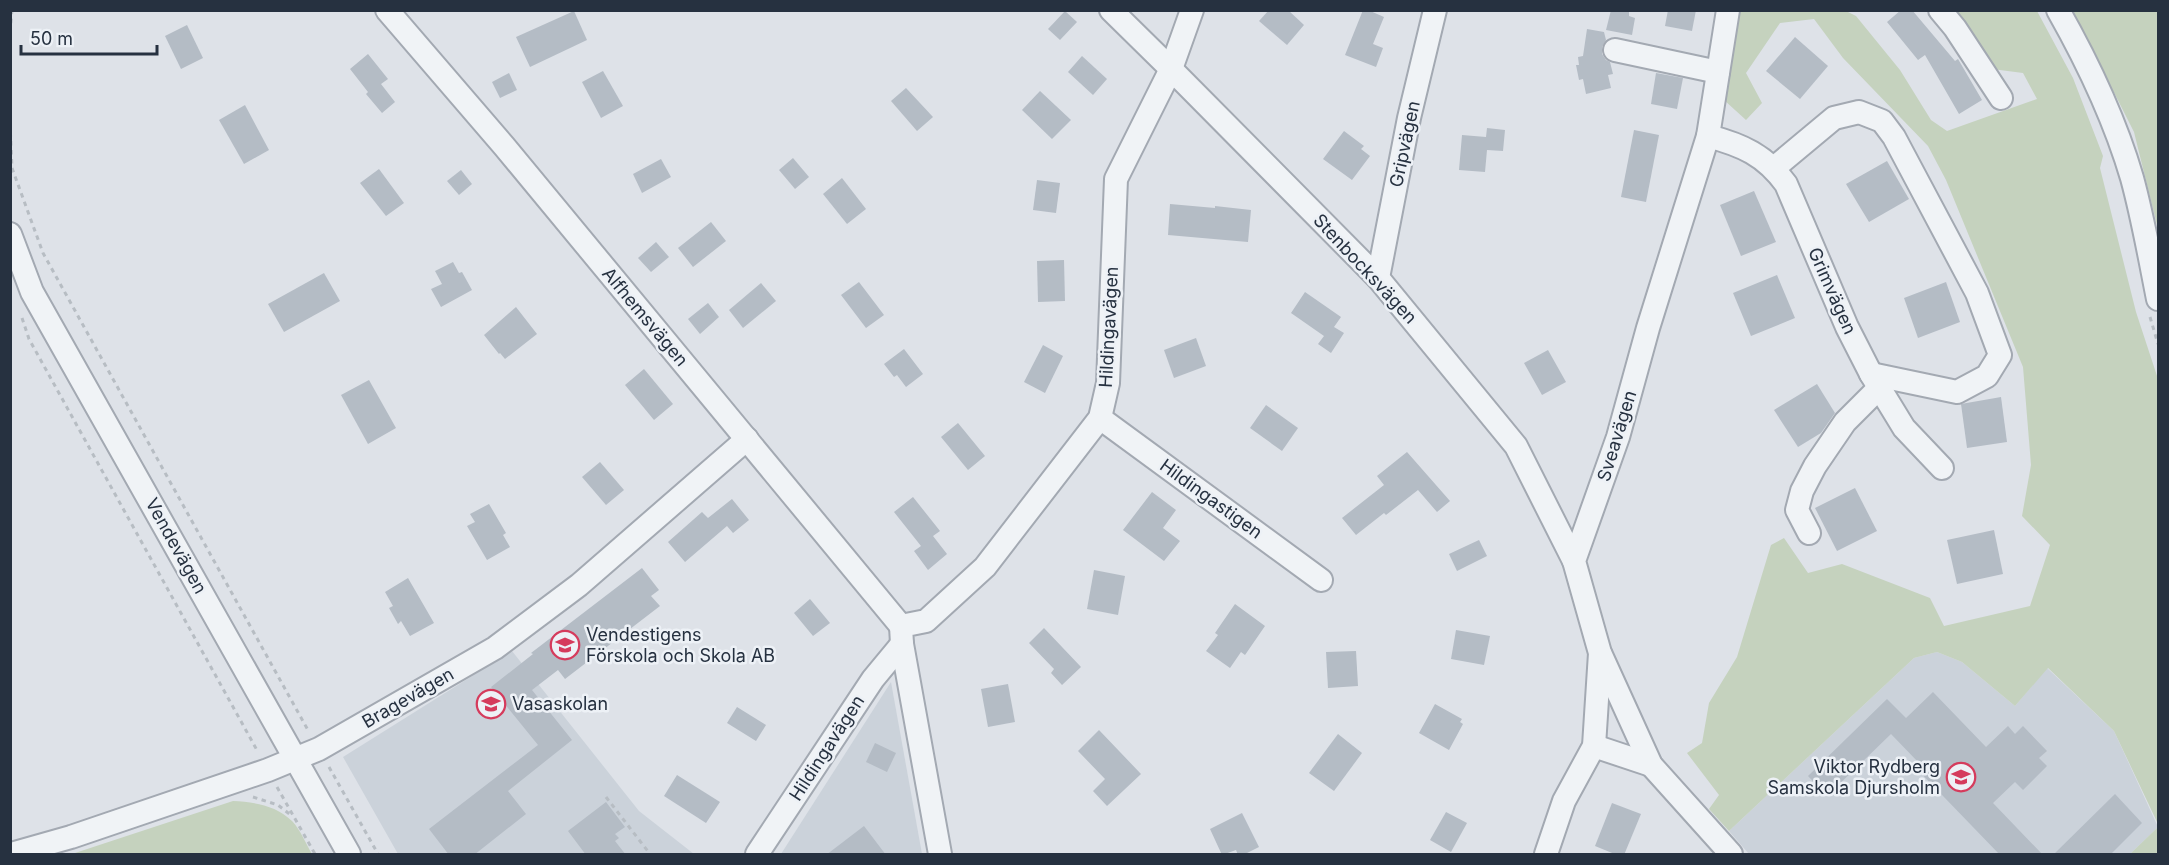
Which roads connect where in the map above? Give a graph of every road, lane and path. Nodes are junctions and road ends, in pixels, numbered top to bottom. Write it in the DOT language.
graph roads {
  1 [pos="12,10"];
  2 [pos="387,10"];
  3 [pos="1111,10"];
  4 [pos="1192,10"];
  5 [pos="1435,10"];
  6 [pos="1728,10"];
  7 [pos="1940,10"];
  8 [pos="2058,10"];
  9 [pos="10,32"];
  10 [pos="1615,50"];
  11 [pos="1172,69"];
  12 [pos="1718,72"];
  13 [pos="2001,98"];
  14 [pos="10,123"];
  15 [pos="1708,136"];
  16 [pos="1774,168"];
  17 [pos="10,234"];
  18 [pos="1378,278"];
  19 [pos="2158,299"];
  20 [pos="21,316"];
  21 [pos="1875,381"];
  22 [pos="1100,418"];
  23 [pos="747,439"];
  24 [pos="1942,468"];
  25 [pos="1809,533"];
  26 [pos="1574,561"];
  27 [pos="1321,580"];
  28 [pos="902,635"];
  29 [pos="1600,653"];
  30 [pos="1594,746"];
  31 [pos="319,749"];
  32 [pos="296,759"];
  33 [pos="1651,765"];
  34 [pos="268,770"];
  35 [pos="606,797"];
  36 [pos="11,855"];
  37 [pos="315,855"];
  38 [pos="349,855"];
  39 [pos="378,855"];
  40 [pos="650,855"];
  41 [pos="757,855"];
  42 [pos="940,855"];
  43 [pos="1546,855"];
  44 [pos="1731,855"];
  1 -- 9 [label="path"];
  2 -- 23 [label="street, Alfhemsvägen"];
  3 -- 11 [label="street, Stenbocksvägen"];
  4 -- 11 [label="street, Hildingavägen"];
  5 -- 18 [label="street, Gripvägen"];
  6 -- 12 [label="street, Sveavägen"];
  7 -- 13 [label="street"];
  8 -- 19 [label="street"];
  10 -- 12 [label="street"];
  11 -- 18 [label="street, Stenbocksvägen"];
  11 -- 22 [label="street, Hildingavägen"];
  12 -- 15 [label="street, Sveavägen"];
  14 -- 31 [label="path"];
  15 -- 16 [label="street, Grimvägen"];
  15 -- 26 [label="street, Sveavägen"];
  16 -- 21 [label="street, Grimvägen"];
  16 -- 21 [label="street"];
  17 -- 32 [label="street, Vendevägen"];
  18 -- 26 [label="street, Stenbocksvägen"];
  20 -- 34 [label="path"];
  21 -- 24 [label="street, Grimvägen"];
  21 -- 25 [label="street"];
  22 -- 27 [label="street, Hildingastigen"];
  22 -- 28 [label="street, Hildingavägen"];
  23 -- 28 [label="street, Alfhemsvägen"];
  23 -- 31 [label="street, Bragevägen"];
  26 -- 29 [label="street"];
  28 -- 41 [label="street, Hildingavägen"];
  28 -- 42 [label="street"];
  29 -- 30 [label="street"];
  29 -- 33 [label="street"];
  30 -- 33 [label="street"];
  30 -- 43 [label="street"];
  31 -- 32 [label="street, Bragevägen"];
  31 -- 39 [label="path"];
  32 -- 34 [label="street, Bragevägen"];
  32 -- 38 [label="street, Vendevägen"];
  33 -- 44 [label="street"];
  34 -- 36 [label="street, Bragevägen"];
  34 -- 37 [label="path"];
  35 -- 40 [label="path"];
}
